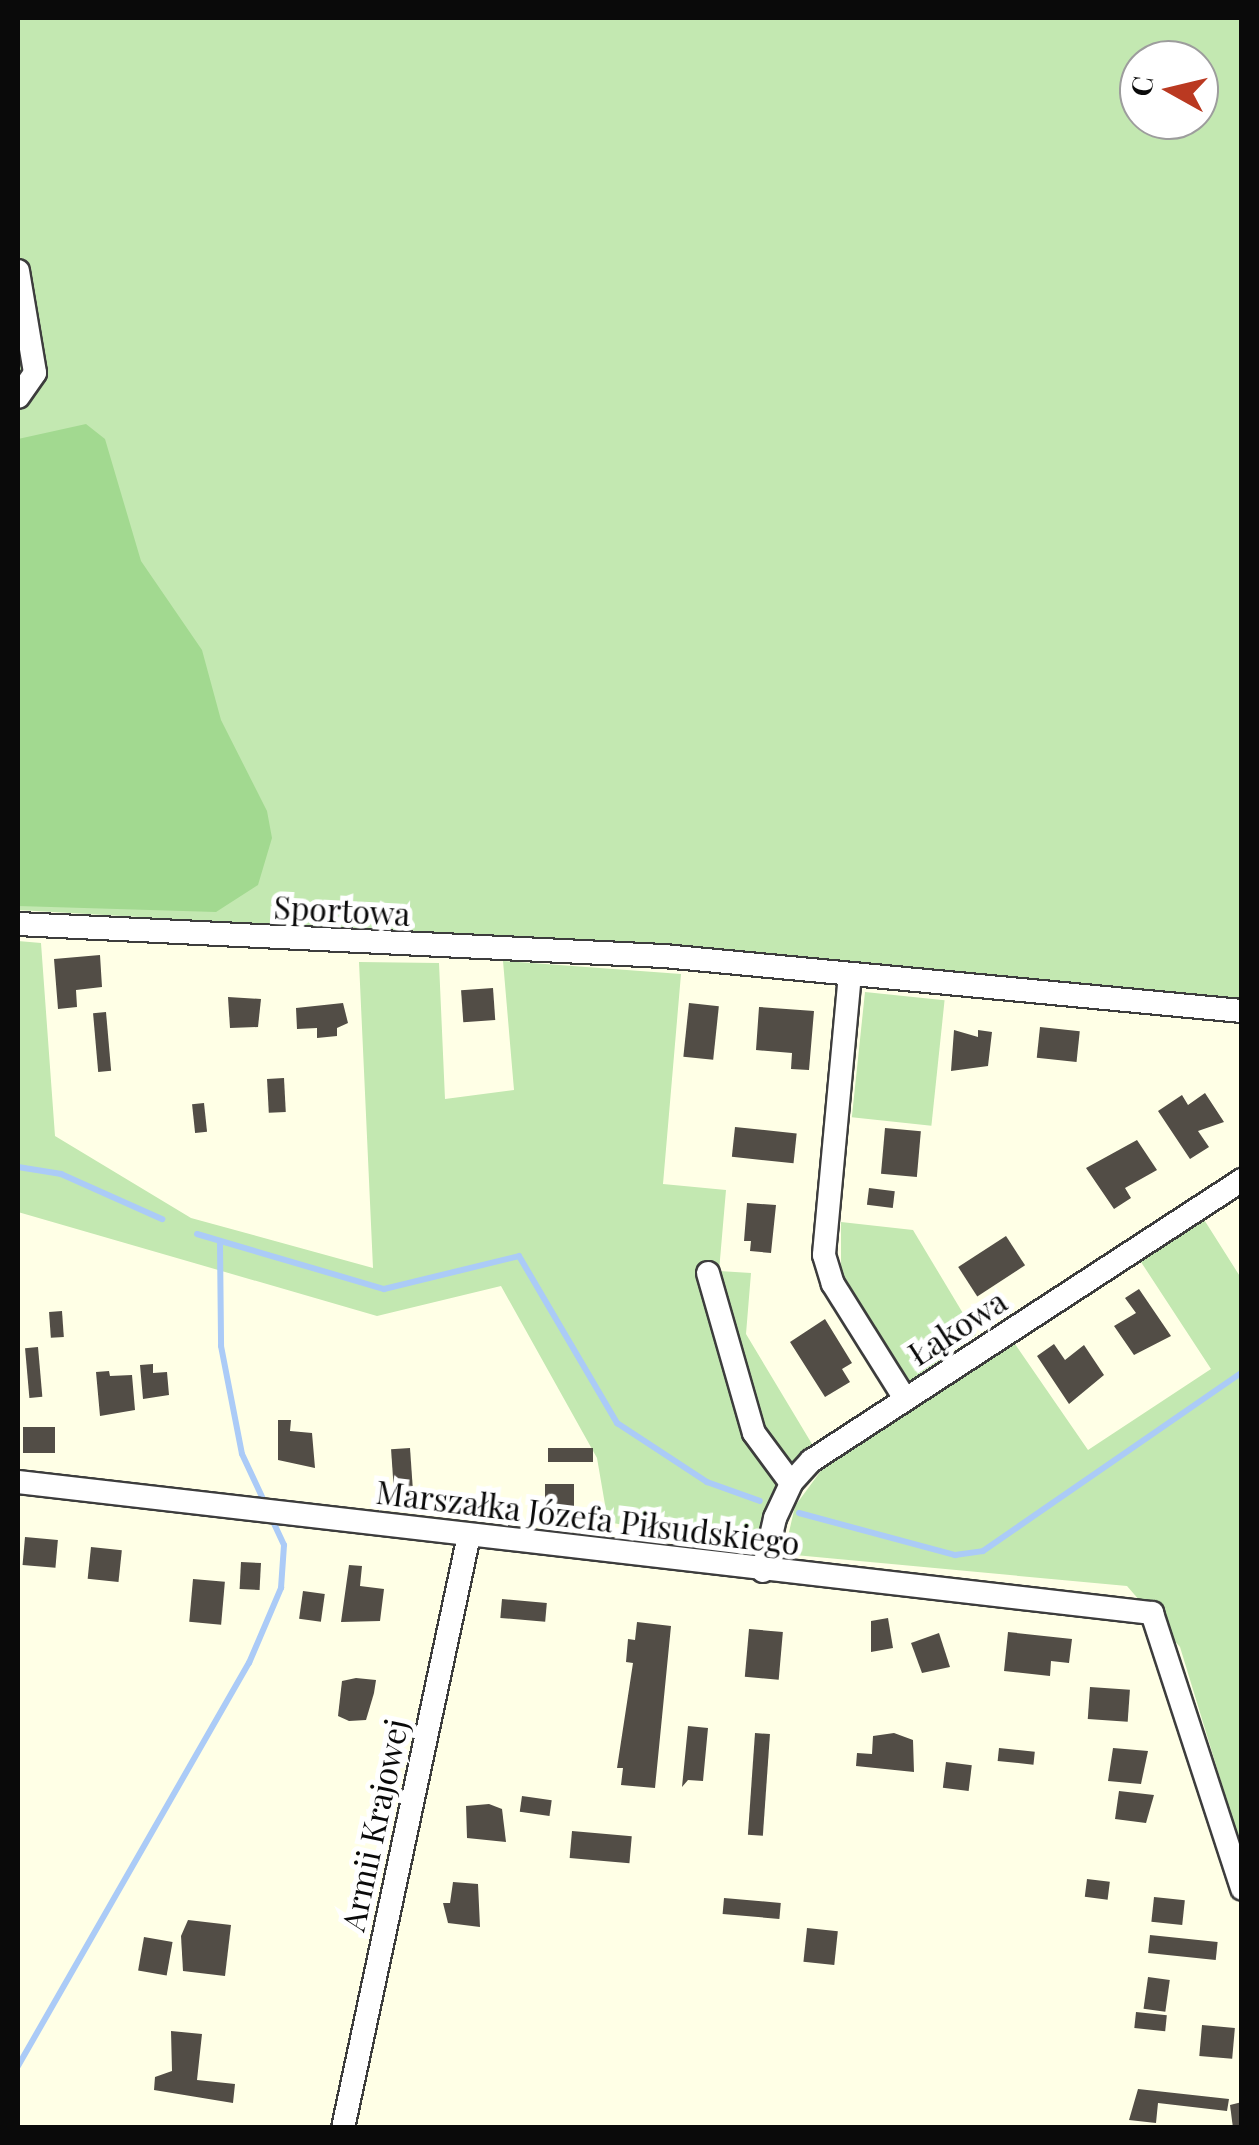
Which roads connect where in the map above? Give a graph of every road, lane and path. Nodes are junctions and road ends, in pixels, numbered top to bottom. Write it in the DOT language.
graph roads {
  1 [pos="18,271"];
  2 [pos="18,397"];
  3 [pos="18,924"];
  4 [pos="850,974"];
  5 [pos="1242,1011"];
  6 [pos="1242,1180"];
  7 [pos="708,1273"];
  8 [pos="905,1400"];
  9 [pos="18,1482"];
  10 [pos="791,1483"];
  11 [pos="468,1535"];
  12 [pos="763,1571"];
  13 [pos="1242,1889"];
  14 [pos="342,2128"];
  1 -- 2 [label="street"];
  3 -- 4 [label="street, Sportowa"];
  4 -- 5 [label="street, Sportowa"];
  4 -- 8 [label="street"];
  6 -- 8 [label="street, Łąkowa"];
  7 -- 10 [label="street"];
  8 -- 10 [label="street, Łąkowa"];
  9 -- 11 [label="street, Marszałka Józefa Piłsudskiego"];
  10 -- 12 [label="street"];
  11 -- 12 [label="street, Marszałka Józefa Piłsudskiego"];
  11 -- 14 [label="street, Armii Krajowej"];
  12 -- 13 [label="street, Marszałka Józefa Piłsudskiego"];
}
